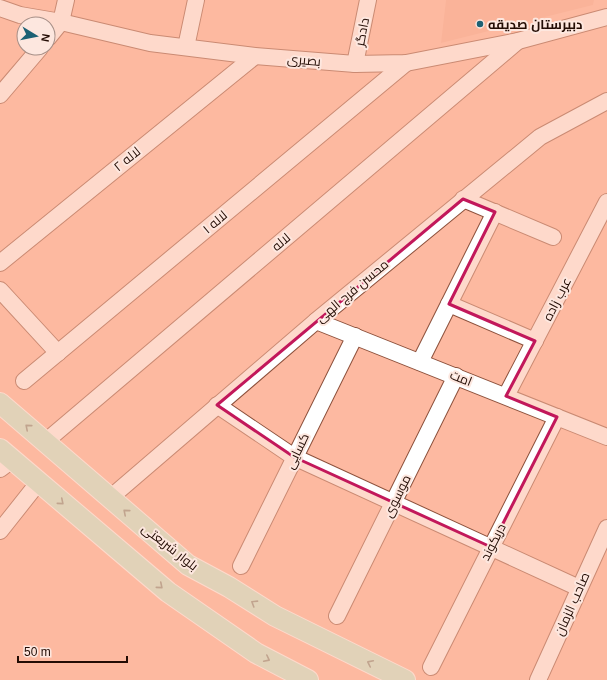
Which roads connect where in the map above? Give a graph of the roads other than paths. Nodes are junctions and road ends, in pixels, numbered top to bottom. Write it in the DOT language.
graph roads {
  1 [pos="66,0"];
  2 [pos="196,0"];
  3 [pos="368,0"];
  4 [pos="0,8"];
  5 [pos="607,17"];
  6 [pos="61,22"];
  7 [pos="56,28"];
  8 [pos="518,41"];
  9 [pos="186,47"];
  10 [pos="33,56"];
  11 [pos="255,56"];
  12 [pos="406,63"];
  13 [pos="356,64"];
  14 [pos="0,95"];
  15 [pos="607,101"];
  16 [pos="463,199"];
  17 [pos="607,202"];
  18 [pos="495,212"];
  19 [pos="553,237"];
  20 [pos="0,263"];
  21 [pos="0,290"];
  22 [pos="449,304"];
  23 [pos="316,320"];
  24 [pos="355,336"];
  25 [pos="535,341"];
  26 [pos="58,353"];
  27 [pos="420,362"];
  28 [pos="456,376"];
  29 [pos="24,381"];
  30 [pos="506,396"];
  31 [pos="0,403"];
  32 [pos="217,405"];
  33 [pos="557,417"];
  34 [pos="607,435"];
  35 [pos="45,442"];
  36 [pos="294,457"];
  37 [pos="4,459"];
  38 [pos="38,483"];
  39 [pos="110,498"];
  40 [pos="394,502"];
  41 [pos="607,528"];
  42 [pos="0,531"];
  43 [pos="491,547"];
  44 [pos="241,566"];
  45 [pos="579,588"];
  46 [pos="338,616"];
  47 [pos="431,667"];
  48 [pos="308,680"];
  49 [pos="405,680"];
  50 [pos="538,680"];
  1 -- 6 [label="street"];
  2 -- 9 [label="street"];
  3 -- 13 [label="street, دادگر"];
  4 -- 6 [label="street, بصیری"];
  5 -- 8 [label="street, بصیری"];
  6 -- 7 [label="street"];
  6 -- 9 [label="street, بصیری"];
  8 -- 12 [label="street, بصیری"];
  8 -- 35 [label="street, لاله"];
  9 -- 11 [label="street, بصیری"];
  10 -- 14 [label="street"];
  11 -- 13 [label="street, بصیری"];
  11 -- 20 [label="street, لاله ۲"];
  12 -- 13 [label="street, بصیری"];
  12 -- 26 [label="street, لاله ۱"];
  15 -- 16 [label="street, محسن فرج الهی"];
  16 -- 18 [label="street"];
  16 -- 23 [label="street, محسن فرج الهی"];
  17 -- 25 [label="street, عرب زاده"];
  18 -- 19 [label="street"];
  18 -- 22 [label="street"];
  21 -- 26 [label="street"];
  22 -- 25 [label="street"];
  22 -- 27 [label="street"];
  23 -- 24 [label="street, امت"];
  23 -- 32 [label="street, محسن فرج الهی"];
  24 -- 27 [label="street, امت"];
  24 -- 36 [label="street, کسایی"];
  25 -- 30 [label="street, عرب زاده"];
  26 -- 29 [label="street, لاله ۱"];
  27 -- 28 [label="street, امت"];
  28 -- 30 [label="street, امت"];
  28 -- 40 [label="street, موسوی"];
  30 -- 33 [label="street, امت"];
  35 -- 31 [label="main road, بلوار شریعتی, one-way"];
  32 -- 36 [label="street"];
  32 -- 39 [label="street, محسن فرج الهی"];
  33 -- 34 [label="street, امت"];
  33 -- 43 [label="street, دریکوند"];
  35 -- 39 [label="main road, بلوار شریعتی"];
  36 -- 40 [label="street"];
  36 -- 44 [label="street, کسایی"];
  37 -- 38 [label="main road"];
  38 -- 42 [label="street"];
  38 -- 48 [label="main road, one-way"];
  49 -- 39 [label="main road, بلوار شریعتی, one-way"];
  40 -- 43 [label="street"];
  40 -- 46 [label="street, موسوی"];
  41 -- 45 [label="street, صاحب الزمان"];
  43 -- 45 [label="street"];
  43 -- 47 [label="street, دریکوند"];
  45 -- 50 [label="street, صاحب الزمان"];
}
